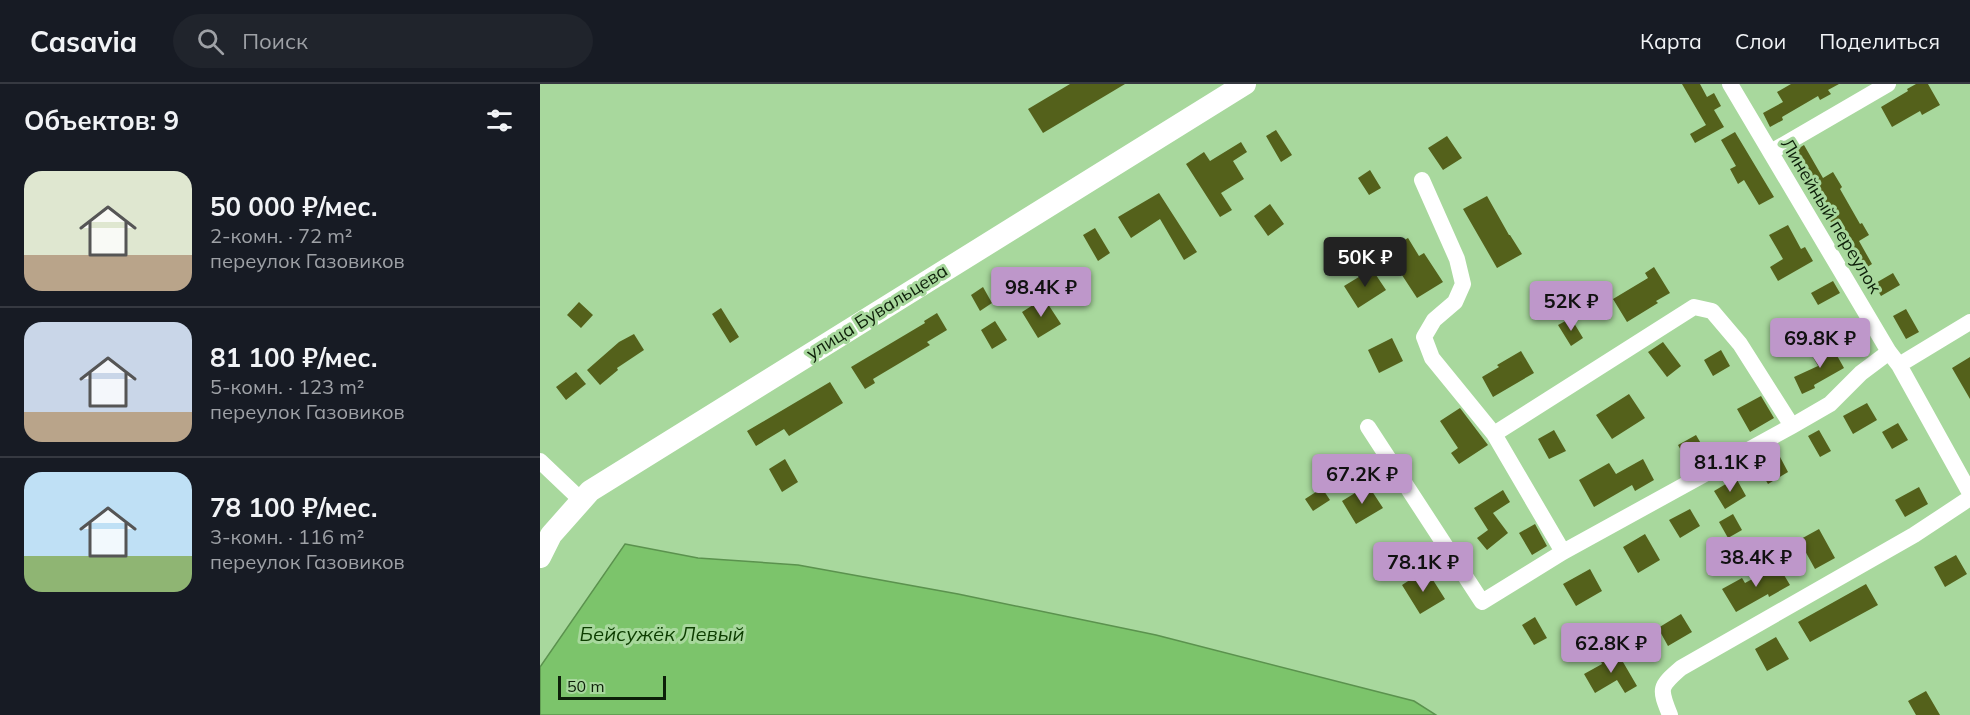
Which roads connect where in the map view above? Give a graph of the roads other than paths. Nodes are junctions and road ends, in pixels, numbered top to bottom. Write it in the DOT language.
graph roads {
  1 [pos="1245,84"];
  2 [pos="1730,84"];
  3 [pos="1888,84"];
  4 [pos="1771,152"];
  5 [pos="1422,180"];
  6 [pos="1970,322"];
  7 [pos="1894,358"];
  8 [pos="1792,426"];
  9 [pos="1368,427"];
  10 [pos="1494,434"];
  11 [pos="540,461"];
  12 [pos="1970,493"];
  13 [pos="1970,498"];
  14 [pos="581,500"];
  15 [pos="1563,552"];
  16 [pos="540,557"];
  17 [pos="1670,715"];
  1 -- 14 [label="street, улица Бувальцева"];
  2 -- 4 [label="street, Линейный переулок"];
  3 -- 4 [label="street"];
  4 -- 7 [label="street, Линейный переулок"];
  5 -- 10 [label="street"];
  6 -- 7 [label="street"];
  7 -- 8 [label="street"];
  7 -- 12 [label="street, Линейный переулок"];
  8 -- 10 [label="street"];
  8 -- 15 [label="street"];
  9 -- 15 [label="street"];
  10 -- 15 [label="street"];
  11 -- 14 [label="street"];
  13 -- 17 [label="street"];
  14 -- 16 [label="street, улица Бувальцева"];
}
